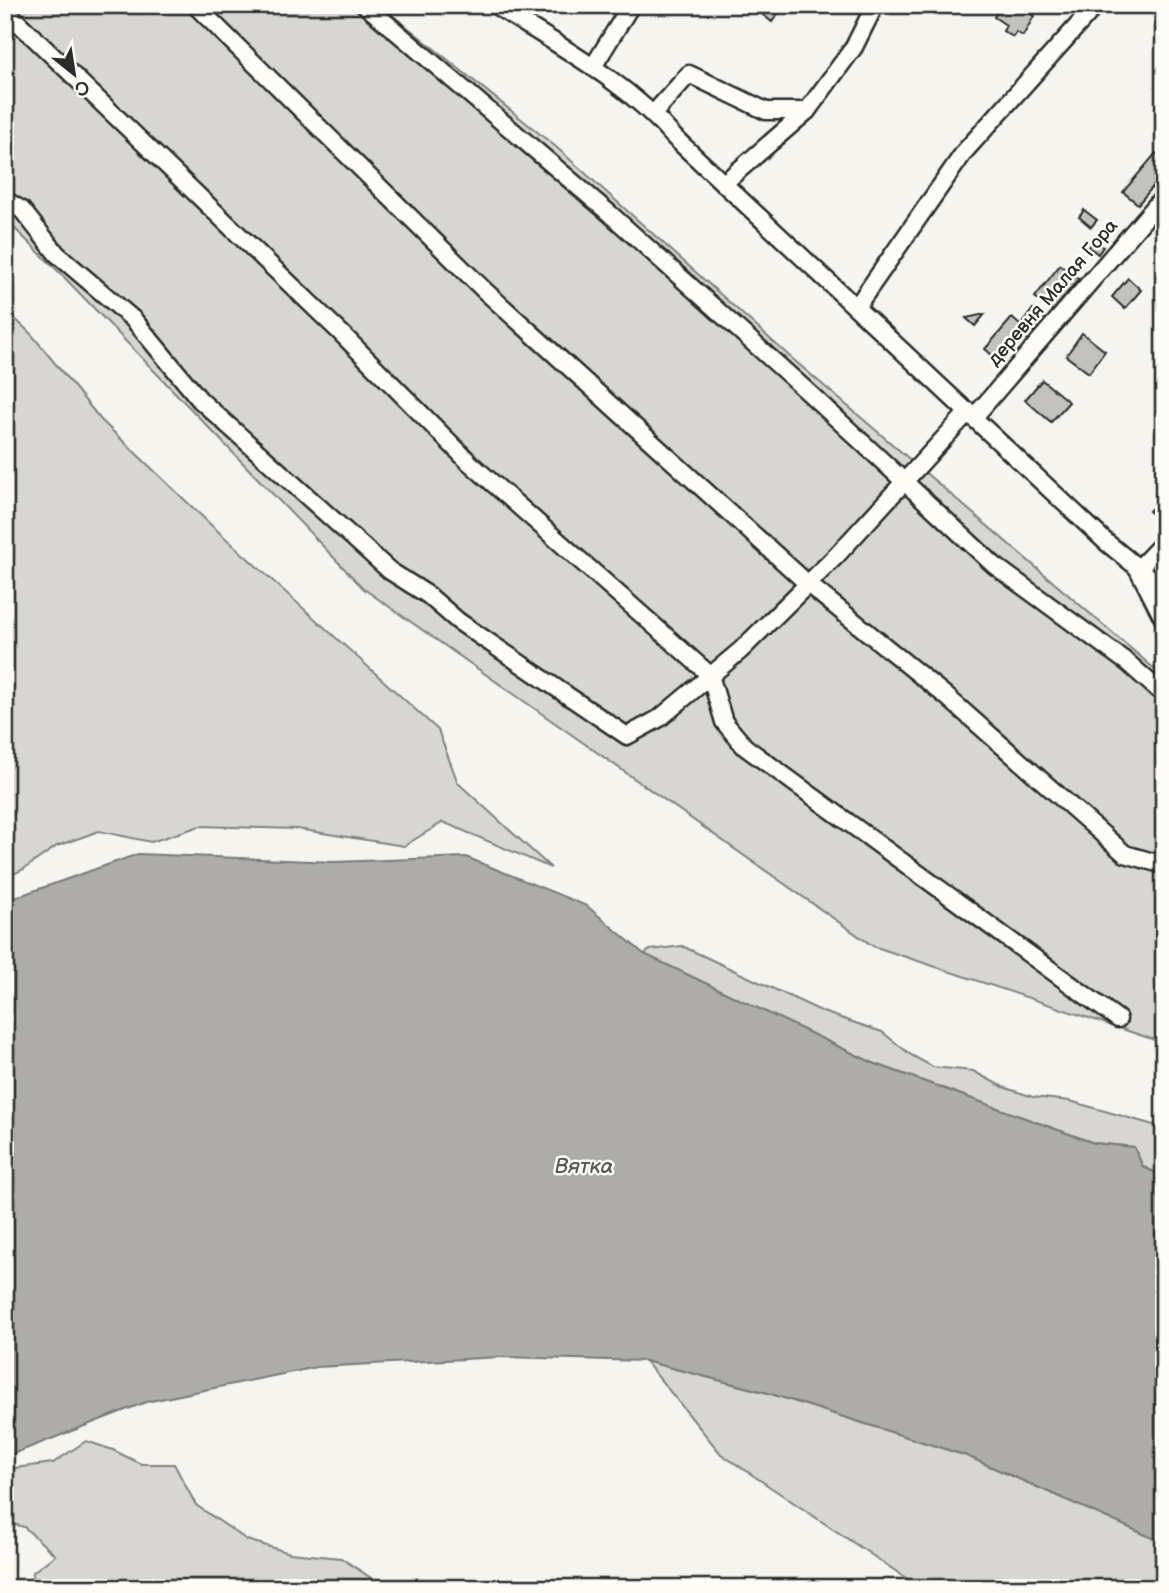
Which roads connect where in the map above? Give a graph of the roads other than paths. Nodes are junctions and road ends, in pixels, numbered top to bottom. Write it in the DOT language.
graph roads {
  1 [pos="195,5"];
  2 [pos="365,5"];
  3 [pos="495,5"];
  4 [pos="631,5"];
  5 [pos="875,5"];
  6 [pos="1097,5"];
  7 [pos="5,10"];
  8 [pos="593,67"];
  9 [pos="807,111"];
  10 [pos="654,113"];
  11 [pos="724,183"];
  12 [pos="1164,196"];
  13 [pos="5,200"];
  14 [pos="857,306"];
  15 [pos="972,414"];
  16 [pos="905,481"];
  17 [pos="1164,542"];
  18 [pos="1138,569"];
  19 [pos="808,584"];
  20 [pos="1164,589"];
  21 [pos="1164,620"];
  22 [pos="710,675"];
  23 [pos="1164,695"];
  24 [pos="1164,865"];
  25 [pos="1118,1019"];
  1 -- 19 [label="street"];
  2 -- 16 [label="street"];
  3 -- 8 [label="street"];
  4 -- 8 [label="street"];
  5 -- 9 [label="street"];
  6 -- 14 [label="street"];
  7 -- 22 [label="street"];
  8 -- 10 [label="street"];
  9 -- 10 [label="street"];
  9 -- 11 [label="street"];
  10 -- 11 [label="street"];
  11 -- 14 [label="street"];
  12 -- 15 [label="street, деревня Малая Гора"];
  13 -- 22 [label="street, деревня Малая Гора"];
  14 -- 15 [label="street"];
  15 -- 16 [label="street, деревня Малая Гора"];
  15 -- 18 [label="street"];
  16 -- 19 [label="street, деревня Малая Гора"];
  16 -- 23 [label="street"];
  17 -- 18 [label="street"];
  18 -- 20 [label="street"];
  18 -- 21 [label="street"];
  19 -- 22 [label="street, деревня Малая Гора"];
  19 -- 24 [label="street"];
  22 -- 25 [label="street"];
}
